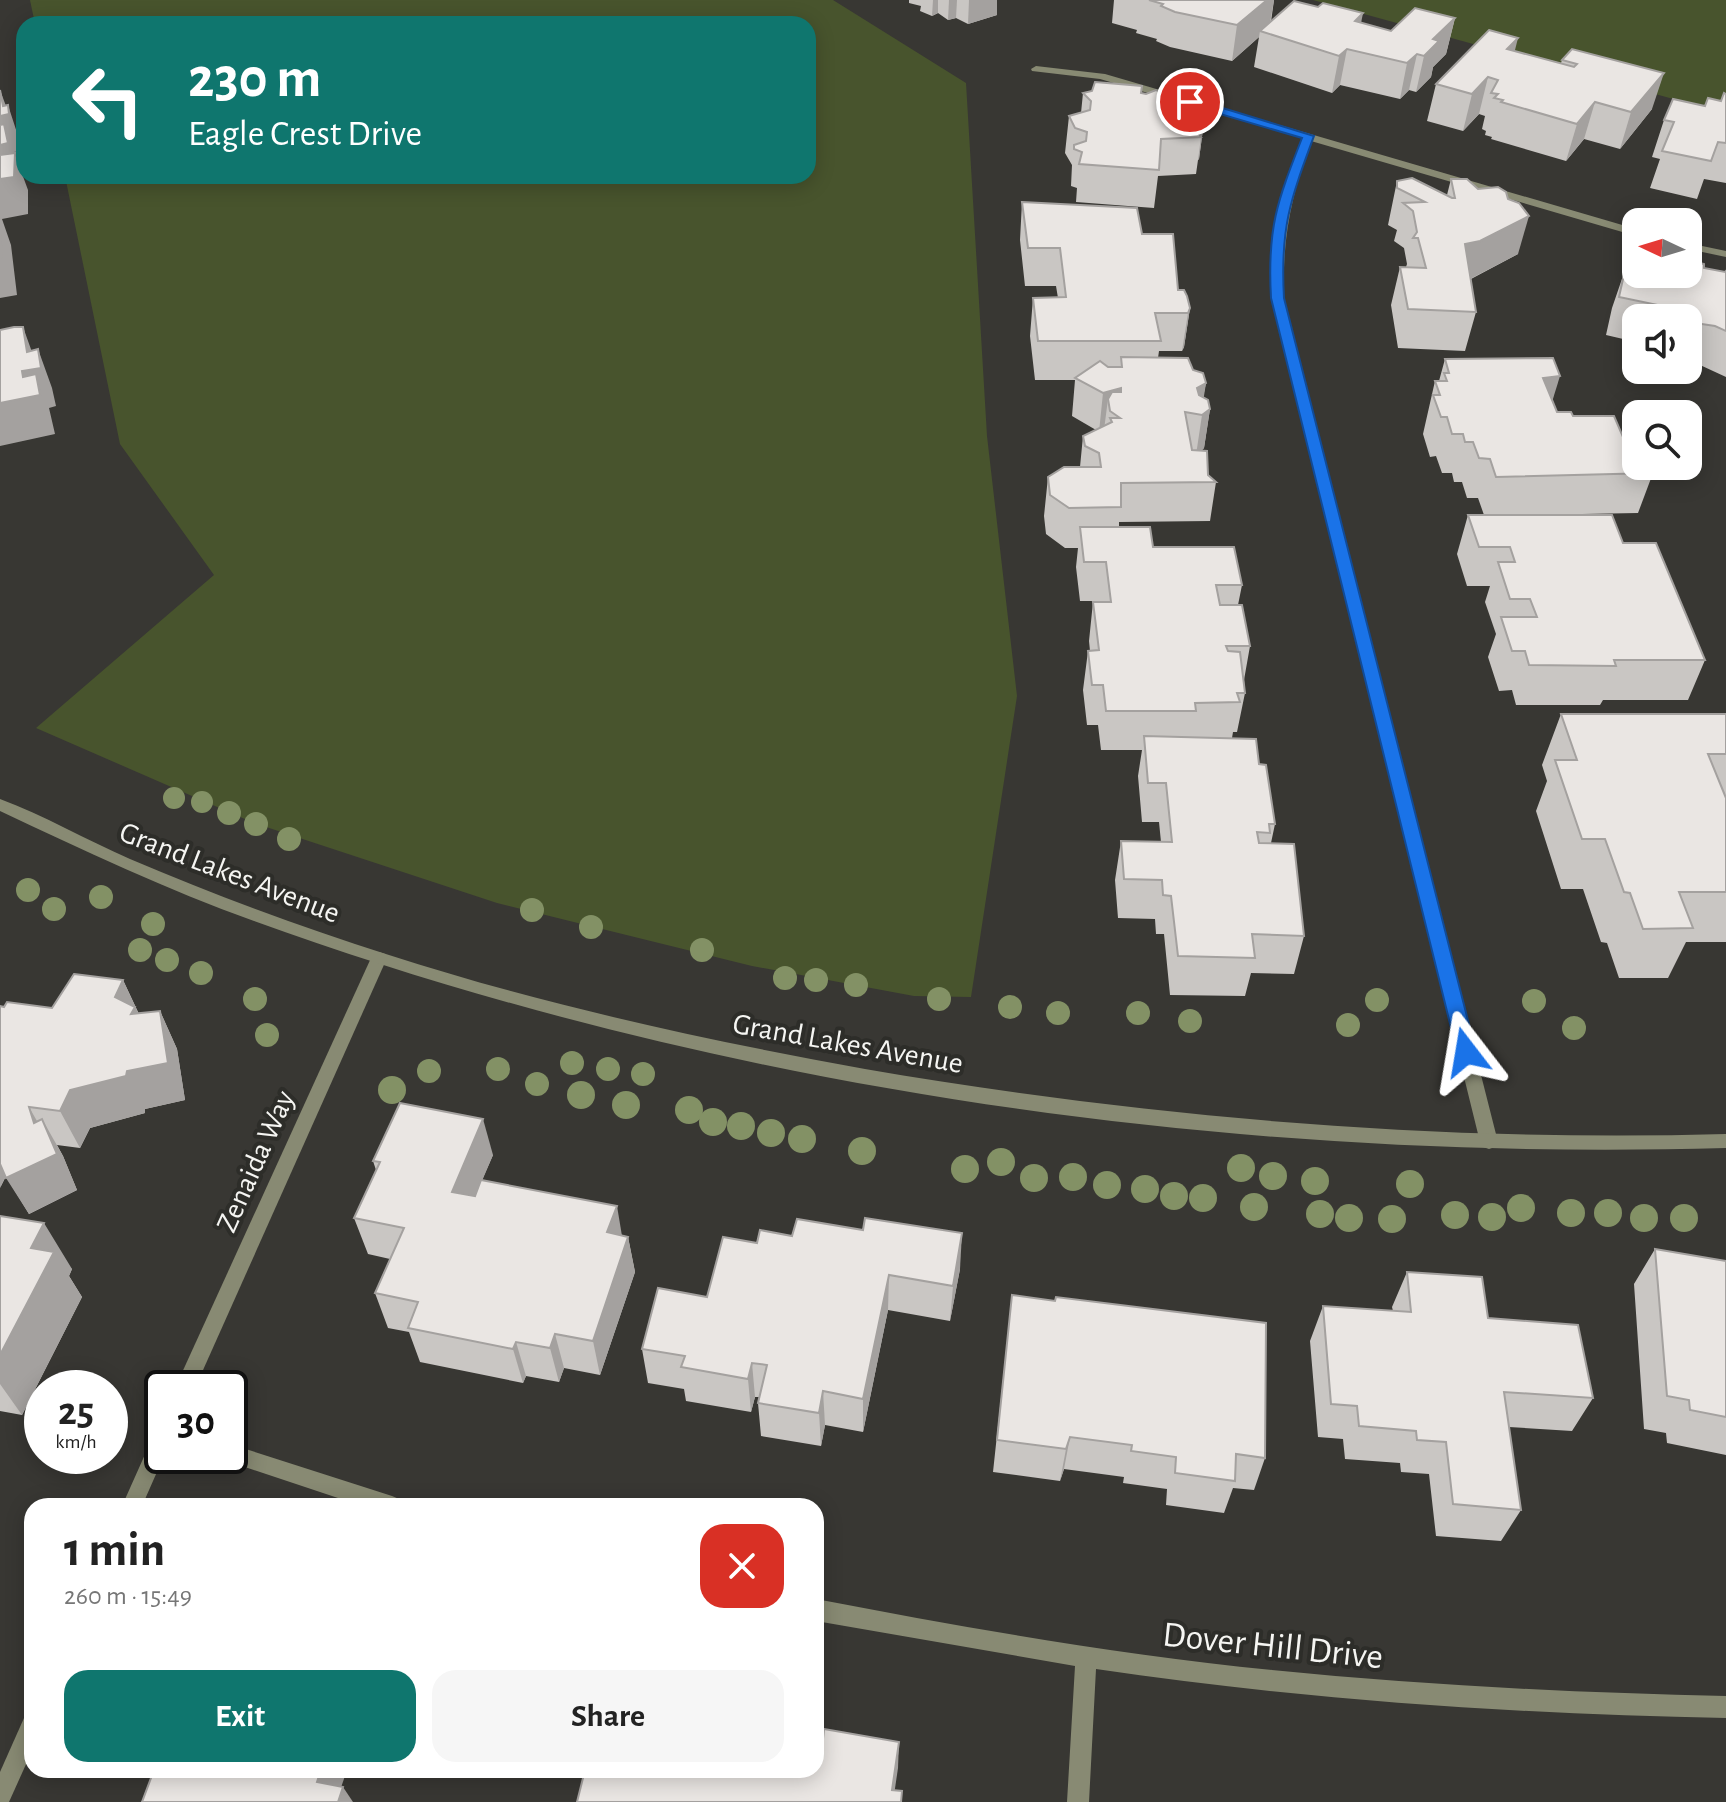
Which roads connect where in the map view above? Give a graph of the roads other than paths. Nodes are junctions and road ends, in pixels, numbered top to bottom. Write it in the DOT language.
graph roads {
  1 [pos="1036,69"];
  2 [pos="1308,136"];
  3 [pos="1622,229"];
  4 [pos="1702,249"];
  5 [pos="1726,254"];
  6 [pos="0,805"];
  7 [pos="379,958"];
  8 [pos="1726,1141"];
  9 [pos="1489,1142"];
  10 [pos="193,1370"];
  11 [pos="248,1459"];
  12 [pos="146,1474"];
  13 [pos="136,1498"];
  14 [pos="368,1498"];
  15 [pos="824,1611"];
  16 [pos="1086,1658"];
  17 [pos="1726,1707"];
  18 [pos="24,1744"];
  19 [pos="0,1797"];
  20 [pos="1078,1802"];
  1 -- 2 [label="street"];
  2 -- 3 [label="street"];
  2 -- 9 [label="street"];
  4 -- 5 [label="street"];
  6 -- 7 [label="street, Grand Lakes Avenue"];
  7 -- 9 [label="street, Grand Lakes Avenue"];
  7 -- 10 [label="street, Zenaida Way"];
  8 -- 9 [label="street, Grand Lakes Avenue"];
  11 -- 14 [label="street"];
  12 -- 13 [label="street"];
  15 -- 16 [label="street, Dover Hill Drive"];
  16 -- 17 [label="street, Dover Hill Drive"];
  16 -- 20 [label="street"];
  18 -- 19 [label="street"];
}
